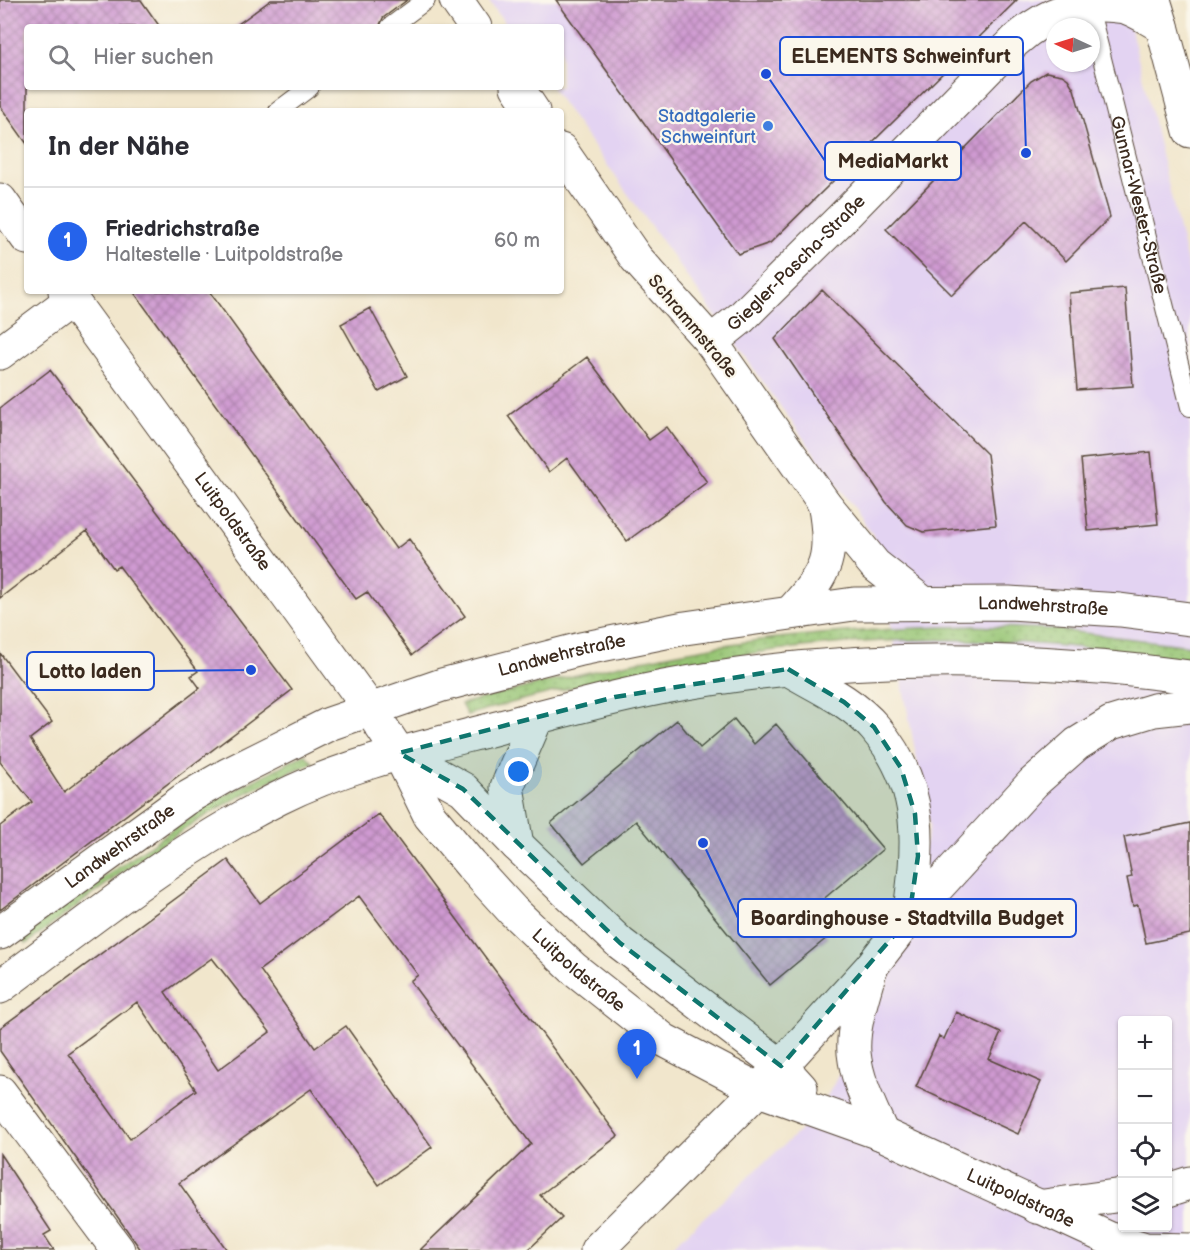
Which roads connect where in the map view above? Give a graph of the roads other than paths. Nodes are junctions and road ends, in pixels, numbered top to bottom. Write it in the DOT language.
graph roads {
  1 [pos="426,0"];
  2 [pos="456,0"];
  3 [pos="1070,4"];
  4 [pos="1158,13"];
  5 [pos="394,24"];
  6 [pos="473,24"];
  7 [pos="306,90"];
  8 [pos="519,90"];
  9 [pos="282,108"];
  10 [pos="531,108"];
  11 [pos="1190,131"];
  12 [pos="564,154"];
  13 [pos="0,200"];
  14 [pos="24,234"];
  15 [pos="68,296"];
  16 [pos="711,342"];
  17 [pos="0,353"];
  18 [pos="1190,407"];
  19 [pos="824,503"];
  20 [pos="922,602"];
  21 [pos="792,611"];
  22 [pos="1190,619"];
  23 [pos="788,669"];
  24 [pos="1190,677"];
  25 [pos="1190,706"];
  26 [pos="369,708"];
  27 [pos="537,717"];
  28 [pos="399,753"];
  29 [pos="517,845"];
  30 [pos="909,918"];
  31 [pos="0,933"];
  32 [pos="871,966"];
  33 [pos="0,987"];
  34 [pos="781,1066"];
  35 [pos="759,1090"];
  36 [pos="0,1092"];
  37 [pos="823,1111"];
  38 [pos="882,1134"];
  39 [pos="1190,1183"];
  40 [pos="1172,1188"];
  41 [pos="1118,1196"];
  42 [pos="1037,1207"];
  43 [pos="118,1250"];
  44 [pos="597,1250"];
  45 [pos="1190,1250"];
  1 -- 5 [label="lane"];
  2 -- 6 [label="street"];
  3 -- 4 [label="street"];
  3 -- 16 [label="street, Giegler-Pascha-Straße"];
  3 -- 18 [label="lane, Gunnar-Wester-Straße"];
  4 -- 11 [label="street"];
  7 -- 9 [label="lane"];
  8 -- 10 [label="street"];
  12 -- 16 [label="street, Schrammstraße"];
  13 -- 14 [label="street"];
  15 -- 17 [label="street"];
  15 -- 26 [label="street, Luitpoldstraße"];
  16 -- 19 [label="street, Schrammstraße"];
  19 -- 20 [label="street, Schrammstraße"];
  19 -- 21 [label="street, Schrammstraße"];
  20 -- 21 [label="street, Landwehrstraße"];
  20 -- 22 [label="street, Landwehrstraße"];
  21 -- 26 [label="street, Landwehrstraße"];
  23 -- 24 [label="street"];
  23 -- 27 [label="street"];
  23 -- 30 [label="street"];
  25 -- 30 [label="street"];
  26 -- 28 [label="street, Luitpoldstraße"];
  26 -- 31 [label="street, Landwehrstraße"];
  27 -- 28 [label="street"];
  27 -- 29 [label="street"];
  28 -- 29 [label="street, Luitpoldstraße"];
  28 -- 33 [label="street"];
  28 -- 35 [label="street, Luitpoldstraße"];
  29 -- 34 [label="street, Luitpoldstraße"];
  30 -- 32 [label="street"];
  32 -- 34 [label="street"];
  32 -- 38 [label="street"];
  34 -- 35 [label="street"];
  34 -- 37 [label="street, Luitpoldstraße"];
  35 -- 37 [label="street, Luitpoldstraße"];
  35 -- 44 [label="street"];
  36 -- 43 [label="street"];
  37 -- 38 [label="street, Luitpoldstraße"];
  38 -- 42 [label="street, Luitpoldstraße"];
  39 -- 40 [label="street"];
  41 -- 42 [label="street"];
  42 -- 45 [label="street, Luitpoldstraße"];
}
